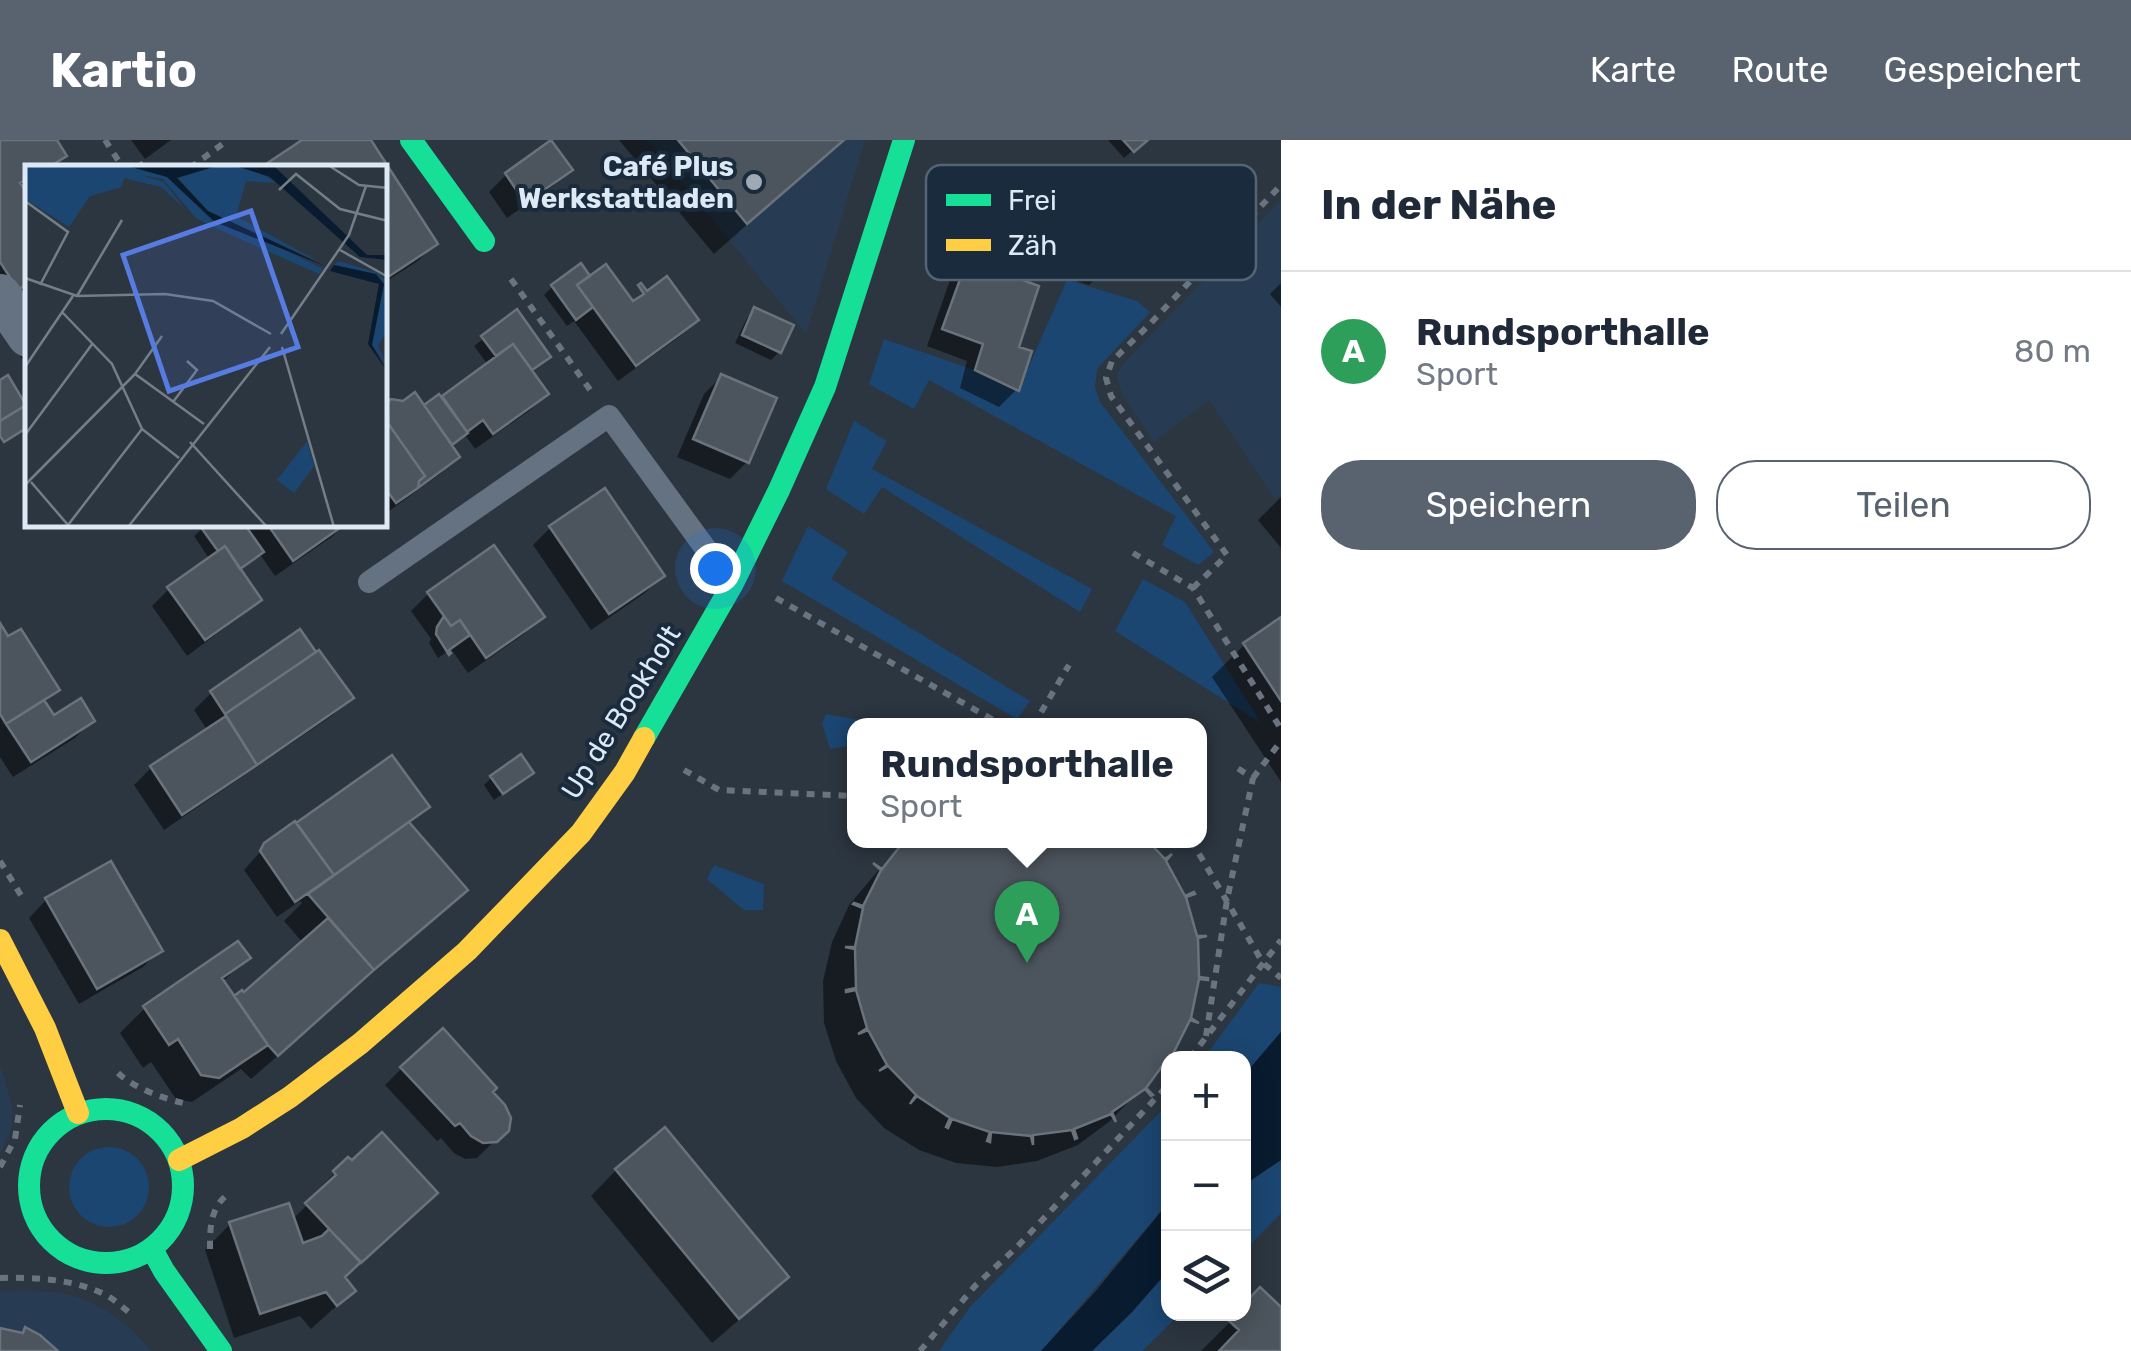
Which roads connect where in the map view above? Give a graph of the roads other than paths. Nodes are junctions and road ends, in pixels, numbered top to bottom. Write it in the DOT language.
graph roads {
  1 [pos="411,140"];
  2 [pos="904,140"];
  3 [pos="484,241"];
  4 [pos="0,295"];
  5 [pos="25,332"];
  6 [pos="369,582"];
  7 [pos="732,585"];
  8 [pos="0,940"];
  9 [pos="78,1113"];
  10 [pos="179,1160"];
  11 [pos="152,1249"];
  12 [pos="221,1351"];
  1 -- 3 [label="street"];
  2 -- 7 [label="street, Up de Bookholt"];
  4 -- 5 [label="street"];
  6 -- 7 [label="lane"];
  7 -- 10 [label="street, Up de Bookholt"];
  8 -- 9 [label="street"];
  9 -- 10 [label="street"];
  9 -- 11 [label="street"];
  10 -- 11 [label="street"];
  11 -- 12 [label="street"];
}
